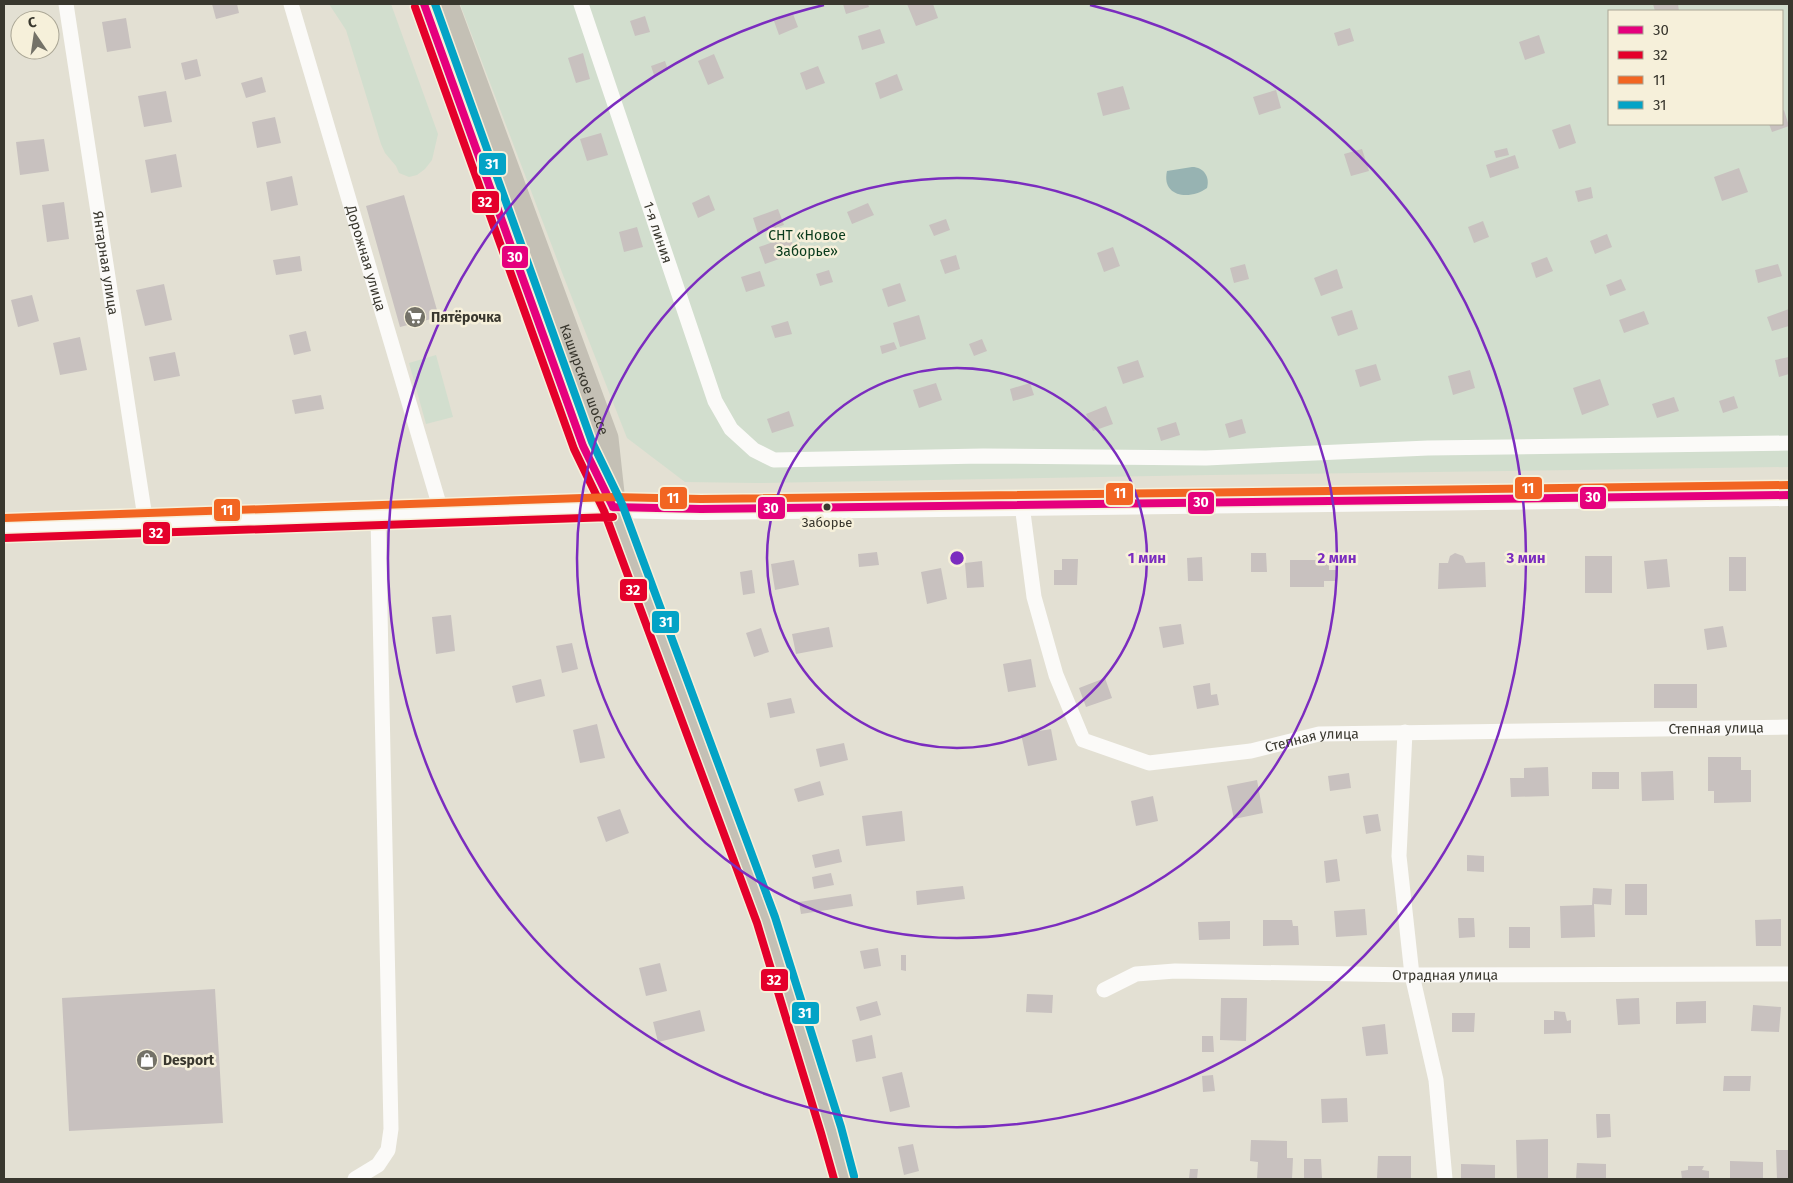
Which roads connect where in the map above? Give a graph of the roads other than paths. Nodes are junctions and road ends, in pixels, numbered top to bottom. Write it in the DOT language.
graph roads {
  1 [pos="66,4"];
  2 [pos="291,4"];
  3 [pos="424,4"];
  4 [pos="446,4"];
  5 [pos="581,4"];
  6 [pos="1789,444"];
  7 [pos="1789,495"];
  8 [pos="1022,505"];
  9 [pos="613,508"];
  10 [pos="442,514"];
  11 [pos="378,516"];
  12 [pos="146,524"];
  13 [pos="4,528"];
  14 [pos="1789,727"];
  15 [pos="1405,732"];
  16 [pos="1789,974"];
  17 [pos="1412,975"];
  18 [pos="1104,990"];
  19 [pos="355,1179"];
  20 [pos="844,1179"];
  21 [pos="1445,1179"];
  1 -- 12 [label="street, Янтарная улица"];
  2 -- 10 [label="street, Дорожная улица"];
  3 -- 9 [label="main road, Каширское шоссе"];
  4 -- 9 [label="main road, Каширское шоссе"];
  5 -- 6 [label="street, 1-я линия"];
  7 -- 8 [label="main road"];
  8 -- 9 [label="main road"];
  8 -- 15 [label="street, Степная улица"];
  9 -- 10 [label="street"];
  9 -- 20 [label="main road"];
  10 -- 11 [label="street"];
  11 -- 12 [label="street"];
  11 -- 19 [label="street"];
  12 -- 13 [label="street"];
  14 -- 15 [label="street, Степная улица"];
  15 -- 17 [label="street"];
  16 -- 17 [label="street, Отрадная улица"];
  17 -- 18 [label="street, Отрадная улица"];
  17 -- 21 [label="street"];
}
